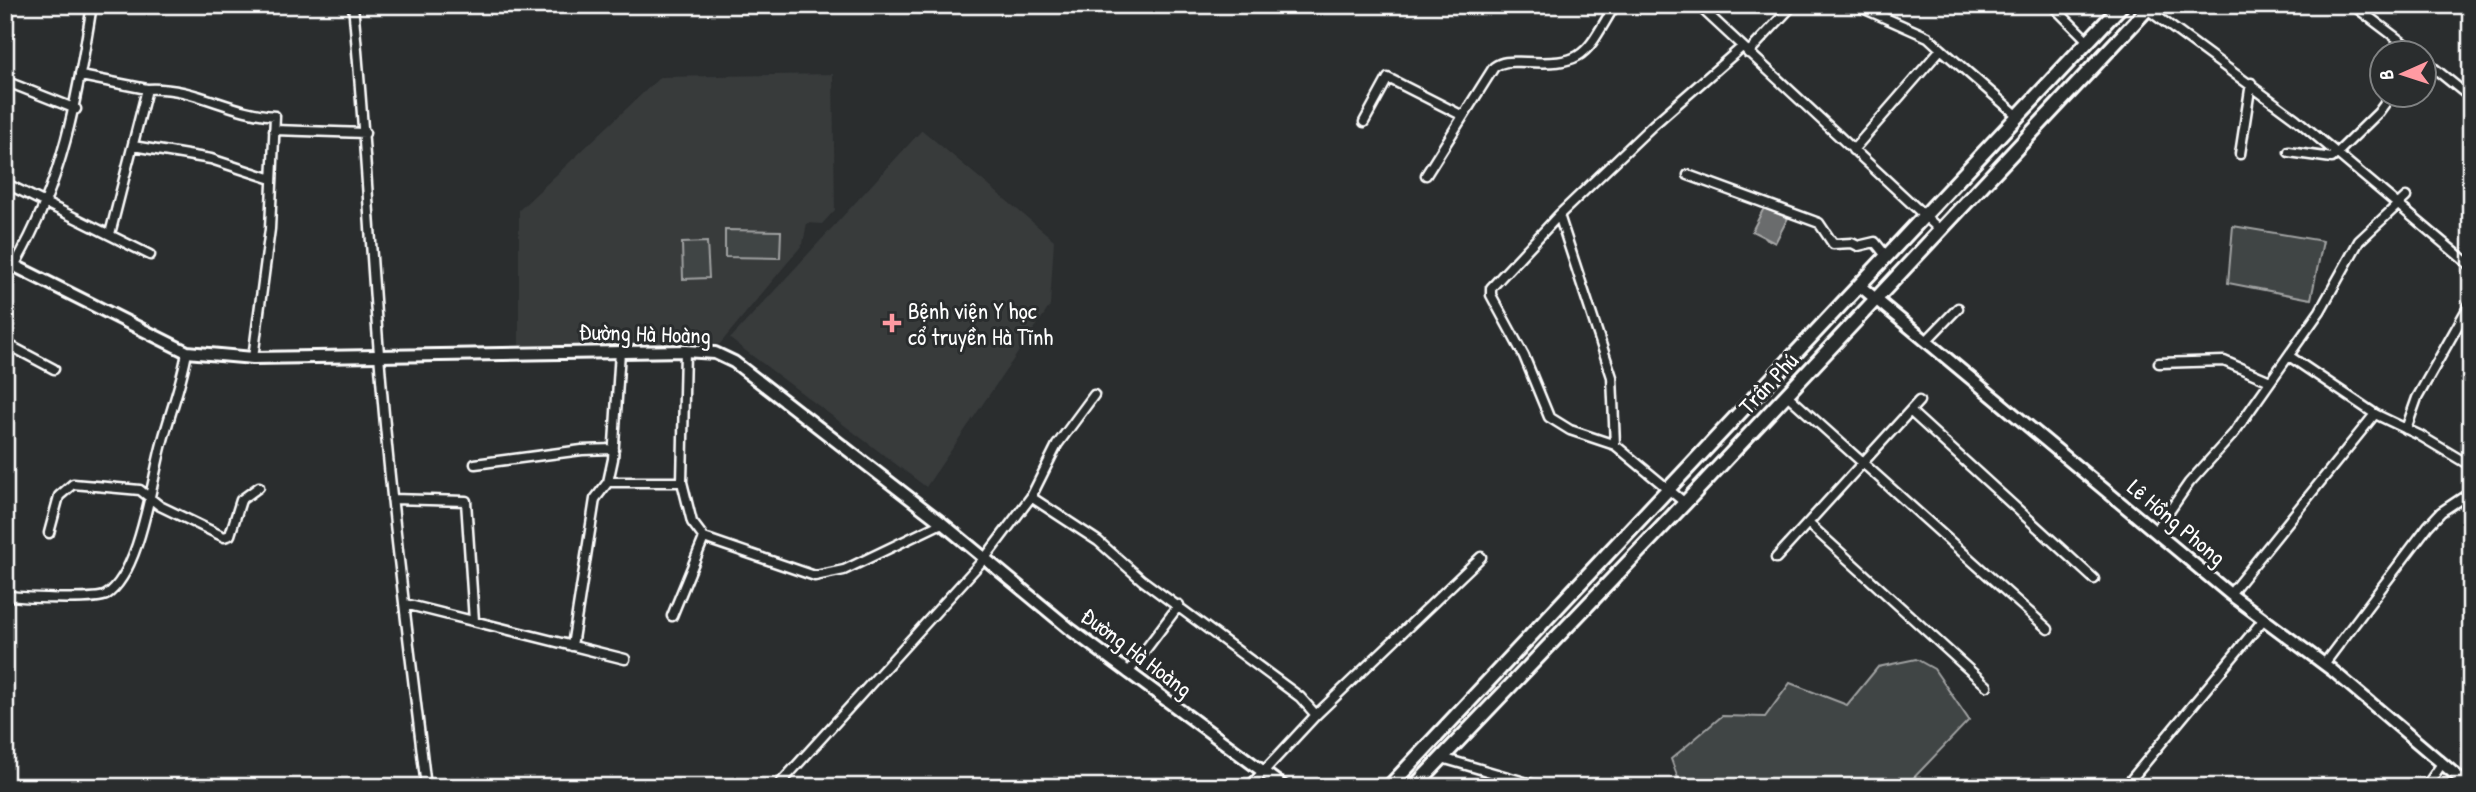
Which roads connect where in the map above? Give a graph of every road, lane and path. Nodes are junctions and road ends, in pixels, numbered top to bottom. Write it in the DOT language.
graph roads {
  1 [pos="92,5"];
  2 [pos="353,5"];
  3 [pos="1615,5"];
  4 [pos="1698,5"];
  5 [pos="1793,5"];
  6 [pos="1856,5"];
  7 [pos="2052,5"];
  8 [pos="2122,5"];
  9 [pos="2353,5"];
  10 [pos="2149,7"];
  11 [pos="2396,38"];
  12 [pos="2088,41"];
  13 [pos="1941,49"];
  14 [pos="1745,50"];
  15 [pos="2438,71"];
  16 [pos="81,76"];
  17 [pos="5,81"];
  18 [pos="2251,83"];
  19 [pos="147,89"];
  20 [pos="2471,98"];
  21 [pos="76,108"];
  22 [pos="2380,108"];
  23 [pos="1463,116"];
  24 [pos="2018,116"];
  25 [pos="1364,122"];
  26 [pos="274,130"];
  27 [pos="365,133"];
  28 [pos="132,146"];
  29 [pos="1853,150"];
  30 [pos="2342,150"];
  31 [pos="2289,152"];
  32 [pos="2240,154"];
  33 [pos="1426,175"];
  34 [pos="1688,175"];
  35 [pos="272,179"];
  36 [pos="5,183"];
  37 [pos="2406,197"];
  38 [pos="46,204"];
  39 [pos="2398,205"];
  40 [pos="1559,215"];
  41 [pos="1925,216"];
  42 [pos="1940,230"];
  43 [pos="110,234"];
  44 [pos="150,255"];
  45 [pos="1887,257"];
  46 [pos="10,263"];
  47 [pos="2471,265"];
  48 [pos="1860,286"];
  49 [pos="1875,299"];
  50 [pos="2471,302"];
  51 [pos="1958,308"];
  52 [pos="1926,341"];
  53 [pos="5,343"];
  54 [pos="620,351"];
  55 [pos="685,351"];
  56 [pos="187,352"];
  57 [pos="379,354"];
  58 [pos="2289,356"];
  59 [pos="253,358"];
  60 [pos="2158,363"];
  61 [pos="54,369"];
  62 [pos="2270,381"];
  63 [pos="1786,394"];
  64 [pos="1094,396"];
  65 [pos="1919,401"];
  66 [pos="1910,411"];
  67 [pos="2375,414"];
  68 [pos="2406,429"];
  69 [pos="1615,445"];
  70 [pos="614,449"];
  71 [pos="1862,462"];
  72 [pos="475,464"];
  73 [pos="2471,466"];
  74 [pos="608,482"];
  75 [pos="682,482"];
  76 [pos="259,487"];
  77 [pos="1669,490"];
  78 [pos="2471,492"];
  79 [pos="1031,497"];
  80 [pos="392,499"];
  81 [pos="151,500"];
  82 [pos="1685,503"];
  83 [pos="942,523"];
  84 [pos="1808,523"];
  85 [pos="2155,532"];
  86 [pos="48,533"];
  87 [pos="704,538"];
  88 [pos="1482,557"];
  89 [pos="985,558"];
  90 [pos="1776,558"];
  91 [pos="2094,579"];
  92 [pos="2230,594"];
  93 [pos="5,595"];
  94 [pos="405,604"];
  95 [pos="1179,605"];
  96 [pos="672,616"];
  97 [pos="2264,620"];
  98 [pos="474,621"];
  99 [pos="2048,629"];
  100 [pos="572,646"];
  101 [pos="625,659"];
  102 [pos="2324,664"];
  103 [pos="1128,673"];
  104 [pos="1987,686"];
  105 [pos="1316,715"];
  106 [pos="1442,758"];
  107 [pos="2441,765"];
  108 [pos="1263,770"];
  109 [pos="426,787"];
  110 [pos="777,787"];
  111 [pos="1249,787"];
  112 [pos="1284,787"];
  113 [pos="1389,787"];
  114 [pos="1414,787"];
  115 [pos="1542,787"];
  116 [pos="2125,787"];
  117 [pos="2426,787"];
  118 [pos="2470,787"];
  1 -- 16 [label="street"];
  2 -- 27 [label="street"];
  3 -- 23 [label="street"];
  4 -- 14 [label="street"];
  5 -- 14 [label="street"];
  6 -- 13 [label="street"];
  7 -- 12 [label="street"];
  8 -- 12 [label="main road, Trần Phú"];
  9 -- 11 [label="street"];
  10 -- 18 [label="street"];
  10 -- 42 [label="main road, Trần Phú"];
  12 -- 24 [label="main road, Trần Phú"];
  13 -- 24 [label="street"];
  13 -- 29 [label="street"];
  14 -- 29 [label="street"];
  14 -- 40 [label="street"];
  15 -- 20 [label="street"];
  16 -- 19 [label="street"];
  16 -- 21 [label="street"];
  17 -- 21 [label="street"];
  18 -- 30 [label="street"];
  18 -- 32 [label="street"];
  19 -- 26 [label="street"];
  19 -- 28 [label="street"];
  21 -- 38 [label="street"];
  22 -- 30 [label="street"];
  23 -- 25 [label="street"];
  23 -- 33 [label="street"];
  24 -- 41 [label="main road, Trần Phú"];
  26 -- 27 [label="street"];
  26 -- 35 [label="street"];
  27 -- 57 [label="street"];
  28 -- 35 [label="street"];
  28 -- 43 [label="street"];
  29 -- 41 [label="street"];
  30 -- 31 [label="street"];
  30 -- 39 [label="street"];
  34 -- 45 [label="street"];
  35 -- 59 [label="street"];
  36 -- 38 [label="street"];
  37 -- 39 [label="street"];
  38 -- 43 [label="street"];
  38 -- 46 [label="street"];
  39 -- 47 [label="street"];
  39 -- 58 [label="street"];
  40 -- 69 [label="street"];
  40 -- 69 [label="street"];
  41 -- 42 [label="street"];
  41 -- 45 [label="main road, Trần Phú"];
  42 -- 49 [label="main road, Trần Phú"];
  43 -- 44 [label="street"];
  45 -- 48 [label="main road, Trần Phú"];
  46 -- 56 [label="street, Đường Hà Hoàng"];
  48 -- 49 [label="street, Lê Hồng Phong"];
  48 -- 77 [label="main road, Trần Phú"];
  49 -- 52 [label="street, Lê Hồng Phong"];
  49 -- 63 [label="main road, Trần Phú"];
  50 -- 68 [label="street"];
  51 -- 52 [label="street"];
  52 -- 85 [label="street, Lê Hồng Phong"];
  53 -- 61 [label="street"];
  54 -- 55 [label="street, Đường Hà Hoàng"];
  54 -- 57 [label="street, Đường Hà Hoàng"];
  54 -- 70 [label="street"];
  55 -- 75 [label="street"];
  55 -- 83 [label="street, Đường Hà Hoàng"];
  56 -- 59 [label="street, Đường Hà Hoàng"];
  56 -- 81 [label="street"];
  57 -- 59 [label="street, Đường Hà Hoàng"];
  57 -- 80 [label="street"];
  58 -- 62 [label="street"];
  58 -- 67 [label="street"];
  60 -- 62 [label="street"];
  62 -- 85 [label="street"];
  63 -- 71 [label="street"];
  63 -- 82 [label="main road, Trần Phú"];
  64 -- 79 [label="street"];
  65 -- 66 [label="street"];
  66 -- 71 [label="street"];
  66 -- 91 [label="street"];
  67 -- 68 [label="street"];
  67 -- 92 [label="street"];
  68 -- 73 [label="street"];
  69 -- 77 [label="street"];
  70 -- 72 [label="street"];
  70 -- 74 [label="street"];
  71 -- 84 [label="street"];
  71 -- 99 [label="street"];
  74 -- 75 [label="street"];
  74 -- 100 [label="street"];
  75 -- 87 [label="street"];
  76 -- 81 [label="street"];
  77 -- 82 [label="street"];
  77 -- 113 [label="main road, Trần Phú"];
  78 -- 102 [label="street"];
  79 -- 89 [label="street"];
  79 -- 95 [label="street"];
  80 -- 94 [label="street"];
  80 -- 98 [label="street"];
  81 -- 86 [label="street"];
  81 -- 93 [label="street"];
  82 -- 106 [label="main road, Trần Phú"];
  83 -- 87 [label="street"];
  83 -- 89 [label="street, Đường Hà Hoàng"];
  84 -- 90 [label="street"];
  84 -- 104 [label="street"];
  85 -- 92 [label="street, Lê Hồng Phong"];
  87 -- 96 [label="street"];
  88 -- 105 [label="street"];
  89 -- 103 [label="street, Đường Hà Hoàng"];
  89 -- 110 [label="street"];
  92 -- 97 [label="street, Lê Hồng Phong"];
  94 -- 98 [label="street"];
  94 -- 109 [label="street"];
  95 -- 103 [label="street"];
  95 -- 105 [label="street"];
  97 -- 102 [label="street, Lê Hồng Phong"];
  97 -- 116 [label="street"];
  98 -- 100 [label="street"];
  100 -- 101 [label="street"];
  102 -- 107 [label="street, Lê Hồng Phong"];
  103 -- 108 [label="street, Đường Hà Hoàng"];
  105 -- 108 [label="street"];
  106 -- 114 [label="main road, Trần Phú"];
  106 -- 115 [label="street"];
  107 -- 117 [label="street"];
  107 -- 118 [label="street, Lê Hồng Phong"];
  108 -- 111 [label="street"];
  108 -- 112 [label="street, Đường Hà Hoàng"];
}
